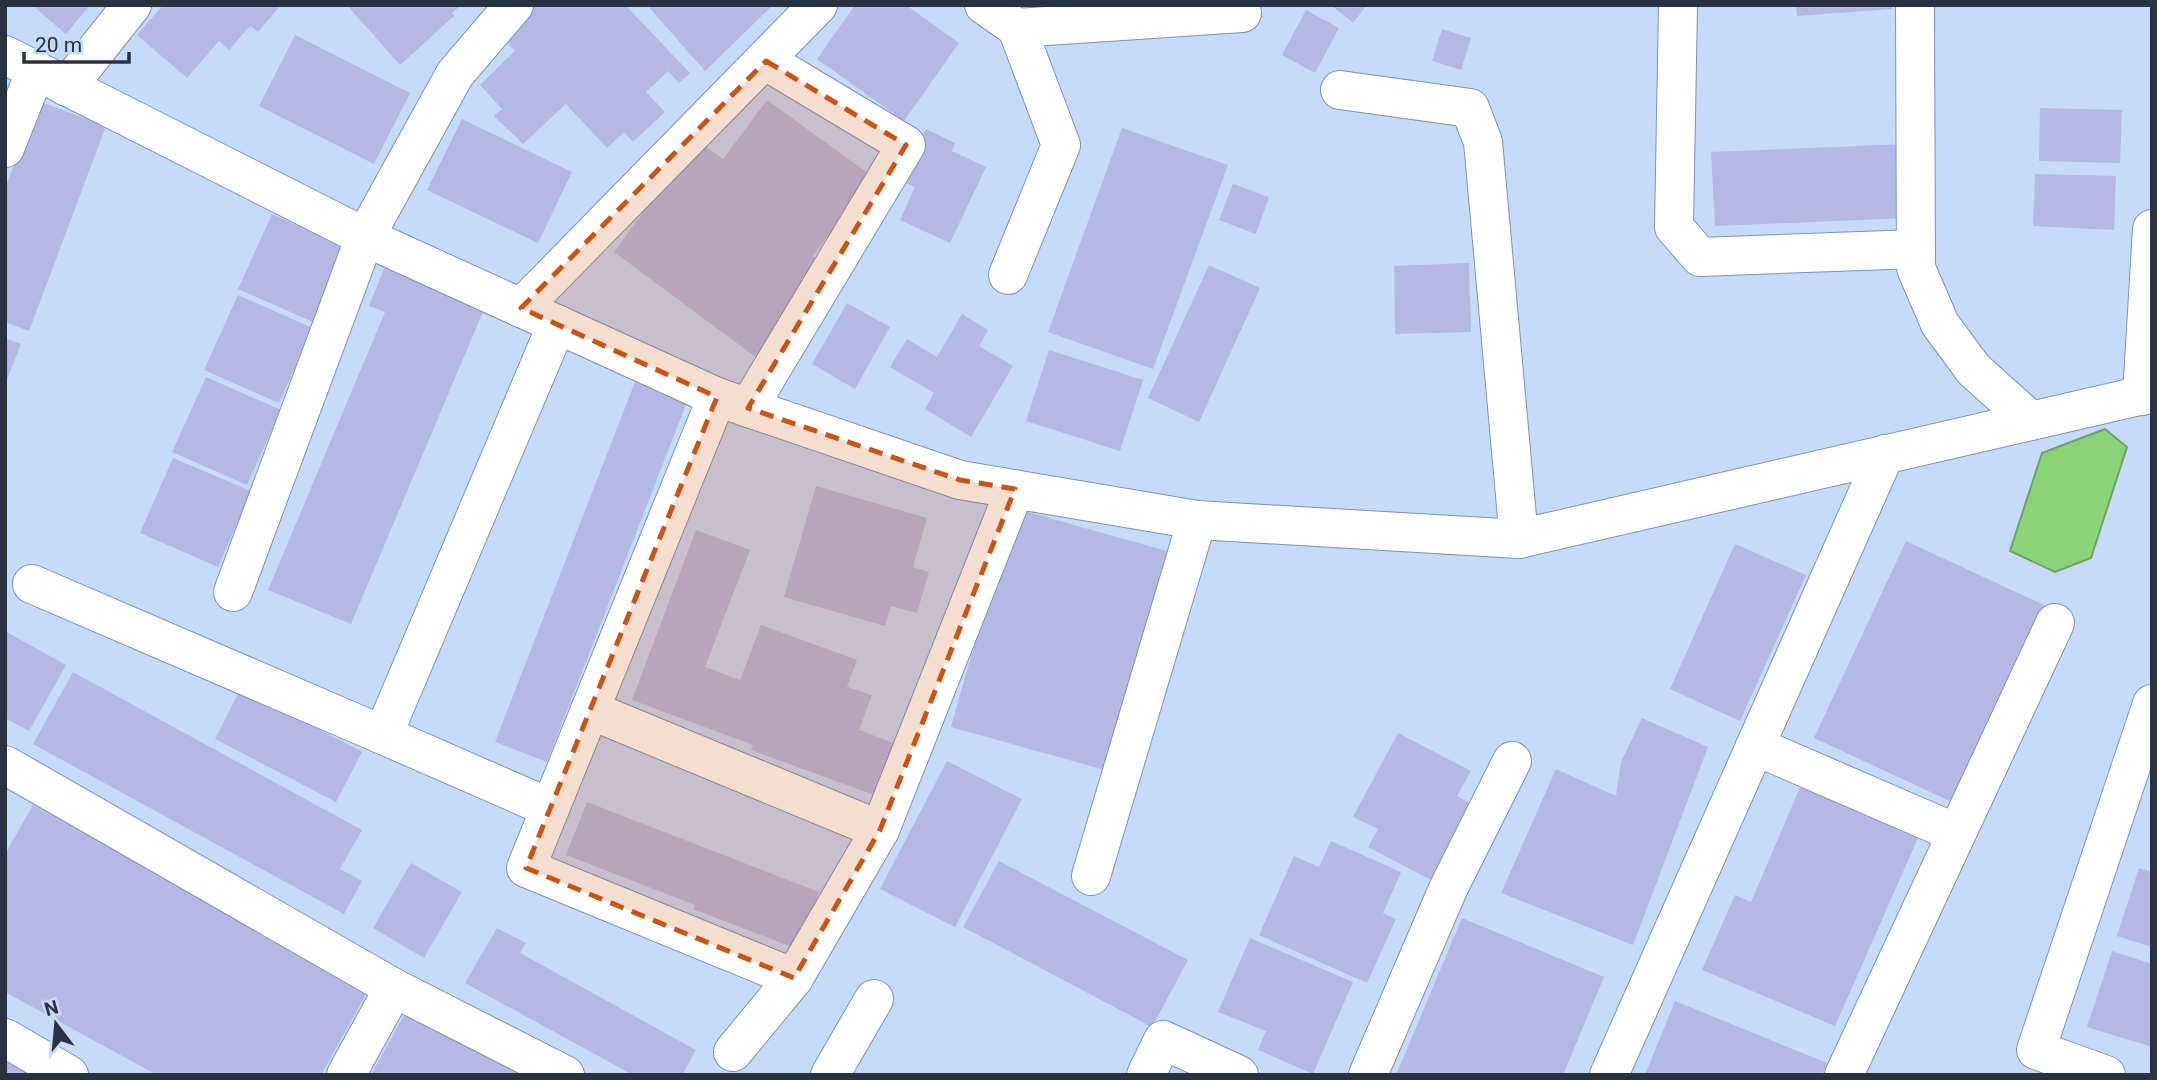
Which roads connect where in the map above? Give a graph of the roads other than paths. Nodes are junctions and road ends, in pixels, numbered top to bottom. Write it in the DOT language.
graph roads {
  1 [pos="132,5"];
  2 [pos="514,5"];
  3 [pos="818,5"];
  4 [pos="984,5"];
  5 [pos="1678,5"];
  6 [pos="1915,5"];
  7 [pos="1242,13"];
  8 [pos="1017,28"];
  9 [pos="766,61"];
  10 [pos="36,70"];
  11 [pos="1340,90"];
  12 [pos="5,148"];
  13 [pos="2152,229"];
  14 [pos="365,237"];
  15 [pos="1916,249"];
  16 [pos="1009,275"];
  17 [pos="521,308"];
  18 [pos="557,324"];
  19 [pos="2147,395"];
  20 [pos="732,402"];
  21 [pos="2031,421"];
  22 [pos="1885,454"];
  23 [pos="1015,489"];
  24 [pos="1197,520"];
  25 [pos="1519,539"];
  26 [pos="32,584"];
  27 [pos="233,592"];
  28 [pos="2055,623"];
  29 [pos="2152,704"];
  30 [pos="590,709"];
  31 [pos="383,735"];
  32 [pos="1755,746"];
  33 [pos="1512,761"];
  34 [pos="10,778"];
  35 [pos="550,808"];
  36 [pos="880,830"];
  37 [pos="1956,834"];
  38 [pos="1091,876"];
  39 [pos="794,978"];
  40 [pos="394,988"];
  41 [pos="874,999"];
  42 [pos="5,1038"];
  43 [pos="733,1052"];
  44 [pos="69,1075"];
  45 [pos="346,1075"];
  46 [pos="565,1075"];
  47 [pos="830,1075"];
  48 [pos="1146,1075"];
  49 [pos="1239,1075"];
  50 [pos="1368,1075"];
  51 [pos="1609,1075"];
  52 [pos="1844,1075"];
  53 [pos="2106,1075"];
  1 -- 10 [label="street"];
  2 -- 14 [label="street"];
  3 -- 9 [label="street"];
  4 -- 8 [label="street"];
  5 -- 15 [label="street"];
  6 -- 15 [label="street"];
  7 -- 8 [label="street"];
  8 -- 16 [label="street"];
  9 -- 17 [label="street"];
  9 -- 20 [label="street"];
  10 -- 12 [label="street"];
  10 -- 14 [label="street"];
  11 -- 25 [label="street"];
  13 -- 19 [label="street"];
  14 -- 17 [label="street"];
  14 -- 27 [label="street"];
  15 -- 21 [label="street"];
  17 -- 18 [label="street"];
  18 -- 20 [label="street"];
  18 -- 31 [label="street"];
  19 -- 21 [label="street"];
  20 -- 23 [label="street"];
  20 -- 30 [label="street"];
  21 -- 22 [label="street"];
  22 -- 25 [label="street"];
  22 -- 32 [label="street"];
  23 -- 24 [label="street"];
  23 -- 36 [label="street"];
  24 -- 25 [label="street"];
  24 -- 38 [label="street"];
  26 -- 31 [label="street"];
  28 -- 37 [label="street"];
  29 -- 53 [label="street"];
  30 -- 35 [label="street"];
  30 -- 36 [label="street"];
  31 -- 35 [label="street"];
  32 -- 37 [label="street"];
  32 -- 51 [label="street"];
  33 -- 50 [label="street"];
  34 -- 40 [label="street"];
  35 -- 39 [label="street"];
  36 -- 39 [label="street"];
  37 -- 52 [label="street"];
  39 -- 43 [label="street"];
  40 -- 45 [label="street"];
  40 -- 46 [label="street"];
  41 -- 47 [label="street"];
  42 -- 44 [label="street"];
  48 -- 49 [label="street"];
}
